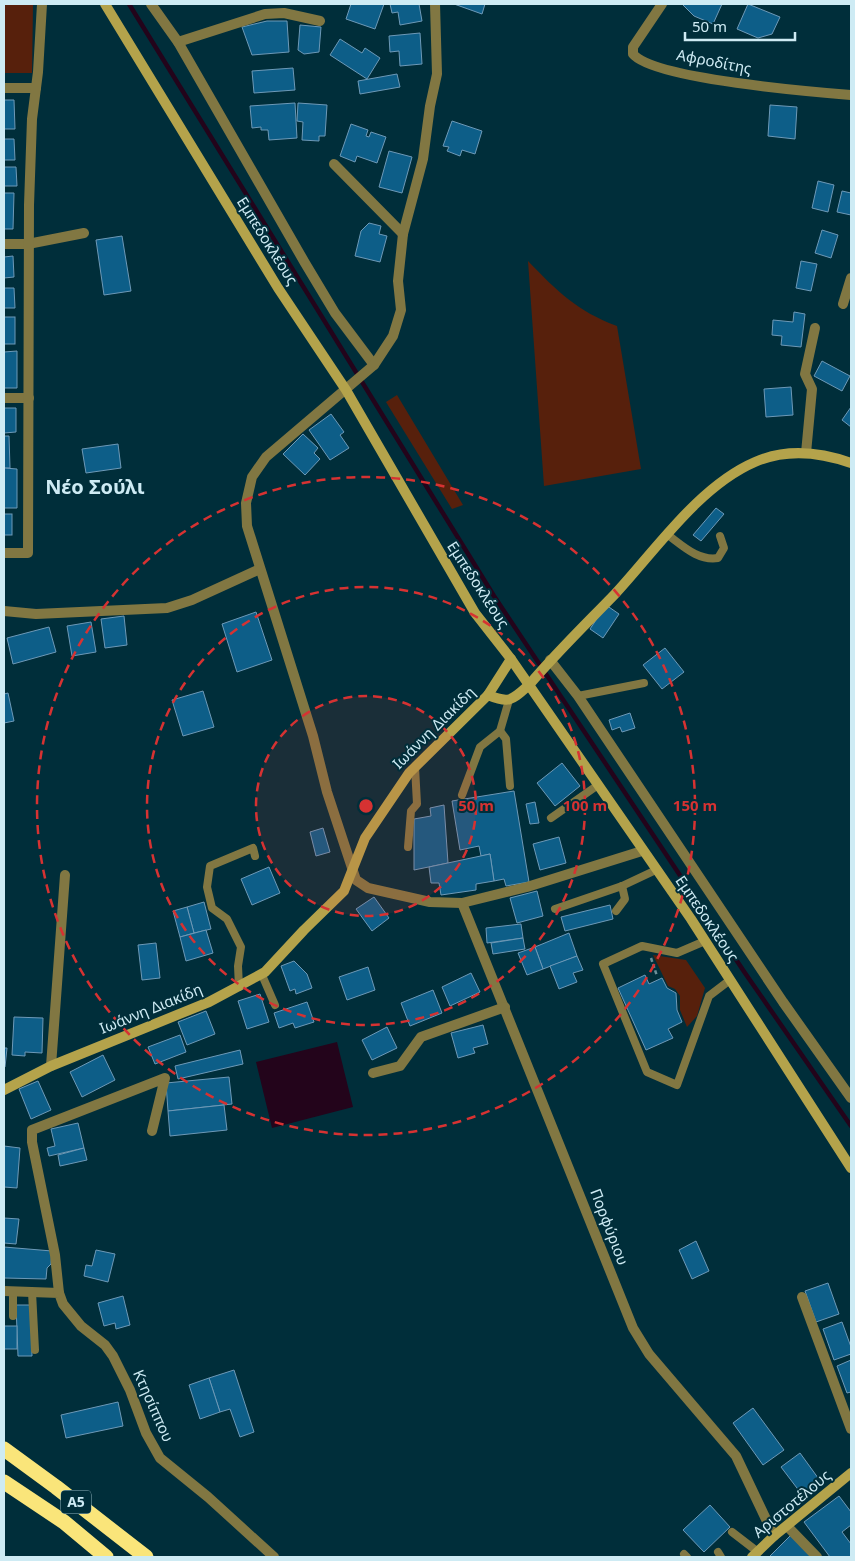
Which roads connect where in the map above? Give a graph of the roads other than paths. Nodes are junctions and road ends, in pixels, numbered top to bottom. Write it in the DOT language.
graph roads {
  1 [pos="42,4"];
  2 [pos="105,4"];
  3 [pos="151,4"];
  4 [pos="435,4"];
  5 [pos="662,4"];
  6 [pos="320,21"];
  7 [pos="178,42"];
  8 [pos="4,88"];
  9 [pos="36,88"];
  10 [pos="851,95"];
  11 [pos="334,164"];
  12 [pos="84,233"];
  13 [pos="403,234"];
  14 [pos="4,244"];
  15 [pos="28,244"];
  16 [pos="851,278"];
  17 [pos="843,304"];
  18 [pos="815,328"];
  19 [pos="374,365"];
  20 [pos="346,390"];
  21 [pos="4,398"];
  22 [pos="29,398"];
  23 [pos="806,453"];
  24 [pos="851,463"];
  25 [pos="668,535"];
  26 [pos="720,536"];
  27 [pos="4,552"];
  28 [pos="260,569"];
  29 [pos="4,611"];
  30 [pos="511,659"];
  31 [pos="550,660"];
  32 [pos="644,683"];
  33 [pos="529,685"];
  34 [pos="488,695"];
  35 [pos="578,696"];
  36 [pos="509,700"];
  37 [pos="500,731"];
  38 [pos="415,766"];
  39 [pos="598,785"];
  40 [pos="510,786"];
  41 [pos="462,795"];
  42 [pos="551,818"];
  43 [pos="408,847"];
  44 [pos="642,850"];
  45 [pos="255,856"];
  46 [pos="352,866"];
  47 [pos="656,870"];
  48 [pos="65,874"];
  49 [pos="622,886"];
  50 [pos="462,903"];
  51 [pos="555,909"];
  52 [pos="616,911"];
  53 [pos="704,941"];
  54 [pos="262,975"];
  55 [pos="730,980"];
  56 [pos="239,987"];
  57 [pos="275,1005"];
  58 [pos="505,1008"];
  59 [pos="51,1066"];
  60 [pos="373,1073"];
  61 [pos="4,1090"];
  62 [pos="851,1098"];
  63 [pos="152,1131"];
  64 [pos="851,1168"];
  65 [pos="8,1291"];
  66 [pos="32,1292"];
  67 [pos="59,1293"];
  68 [pos="802,1297"];
  69 [pos="13,1316"];
  70 [pos="35,1350"];
  71 [pos="851,1428"];
  72 [pos="4,1449"];
  73 [pos="851,1473"];
  74 [pos="4,1482"];
  75 [pos="787,1526"];
  76 [pos="732,1532"];
  77 [pos="774,1536"];
  78 [pos="755,1554"];
  79 [pos="106,1557"];
  80 [pos="146,1557"];
  81 [pos="274,1557"];
  82 [pos="817,1557"];
  1 -- 9 [label="street"];
  2 -- 20 [label="street, Εμπεδοκλέους"];
  3 -- 7 [label="street"];
  4 -- 13 [label="street"];
  5 -- 10 [label="street, Αφροδίτης"];
  6 -- 7 [label="street"];
  7 -- 19 [label="street"];
  8 -- 9 [label="street"];
  9 -- 15 [label="street"];
  11 -- 13 [label="street"];
  12 -- 15 [label="street"];
  13 -- 19 [label="street"];
  14 -- 15 [label="street"];
  15 -- 22 [label="street"];
  16 -- 17 [label="street"];
  18 -- 23 [label="street"];
  19 -- 20 [label="street"];
  20 -- 28 [label="street"];
  20 -- 30 [label="street, Εμπεδοκλέους"];
  21 -- 22 [label="street"];
  22 -- 27 [label="street"];
  23 -- 24 [label="street"];
  23 -- 25 [label="street"];
  25 -- 26 [label="lane"];
  25 -- 31 [label="street"];
  28 -- 29 [label="street"];
  28 -- 46 [label="street"];
  30 -- 33 [label="street, Εμπεδοκλέους"];
  30 -- 34 [label="street"];
  31 -- 33 [label="street"];
  31 -- 35 [label="street"];
  32 -- 35 [label="lane"];
  33 -- 36 [label="street"];
  33 -- 39 [label="street, Εμπεδοκλέους"];
  34 -- 36 [label="street, Ιωάννη Διακίδη"];
  34 -- 38 [label="street, Ιωάννη Διακίδη"];
  35 -- 62 [label="street"];
  36 -- 37 [label="lane"];
  37 -- 40 [label="lane"];
  37 -- 41 [label="lane"];
  38 -- 43 [label="lane"];
  38 -- 46 [label="street, Ιωάννη Διακίδη"];
  39 -- 42 [label="lane"];
  39 -- 44 [label="street, Εμπεδοκλέους"];
  44 -- 47 [label="street, Εμπεδοκλέους"];
  44 -- 50 [label="street"];
  45 -- 56 [label="lane"];
  46 -- 50 [label="street"];
  46 -- 54 [label="street, Ιωάννη Διακίδη"];
  47 -- 49 [label="lane"];
  47 -- 53 [label="street, Εμπεδοκλέους"];
  48 -- 59 [label="street"];
  49 -- 51 [label="lane"];
  49 -- 52 [label="lane"];
  50 -- 58 [label="street, Πορφύριου"];
  53 -- 55 [label="street, Εμπεδοκλέους"];
  53 -- 55 [label="lane"];
  54 -- 56 [label="street, Ιωάννη Διακίδη"];
  54 -- 57 [label="lane"];
  55 -- 64 [label="street, Εμπεδοκλέους"];
  56 -- 59 [label="street, Ιωάννη Διακίδη"];
  58 -- 60 [label="street"];
  58 -- 77 [label="street, Πορφύριου"];
  59 -- 61 [label="street, Ιωάννη Διακίδη"];
  63 -- 67 [label="street"];
  65 -- 66 [label="street"];
  65 -- 69 [label="lane"];
  66 -- 67 [label="street"];
  66 -- 70 [label="lane"];
  67 -- 81 [label="street, Κτησίππου"];
  68 -- 71 [label="street"];
  72 -- 80 [label="highway, Α5"];
  73 -- 75 [label="street, Αριστοτέλους"];
  74 -- 79 [label="highway, Α5"];
  75 -- 77 [label="street, Αριστοτέλους"];
  75 -- 82 [label="street"];
  76 -- 78 [label="lane"];
  77 -- 78 [label="street, Αριστοτέλους"];
}
